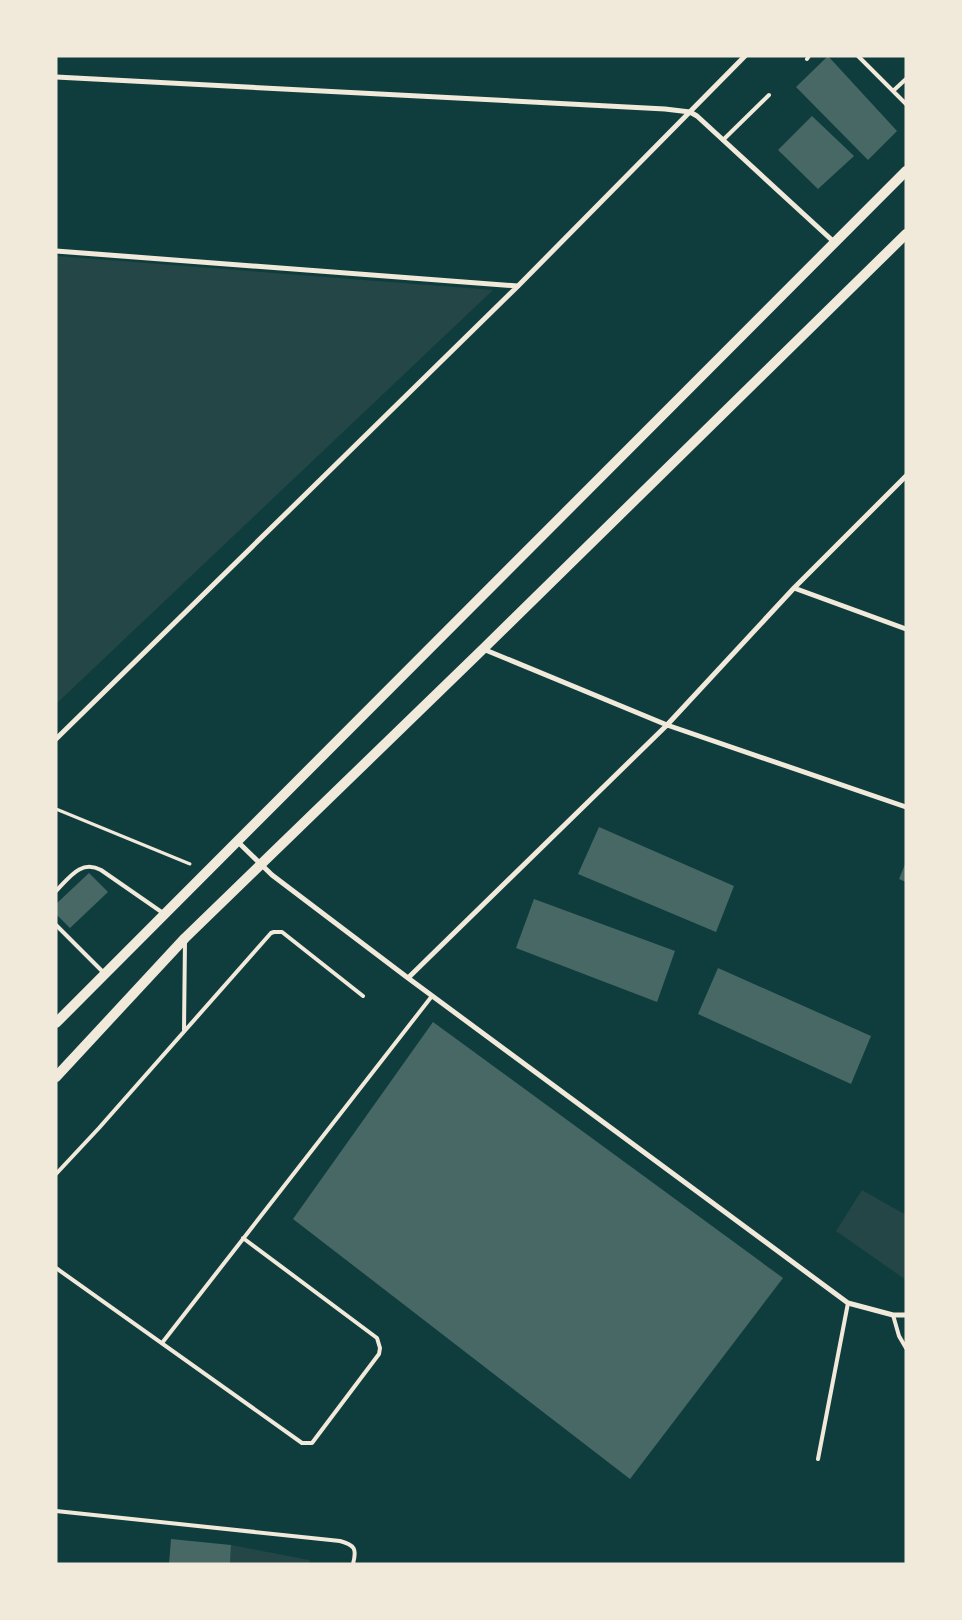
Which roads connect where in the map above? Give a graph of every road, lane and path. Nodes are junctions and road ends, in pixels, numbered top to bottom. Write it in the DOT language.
graph roads {
  1 [pos="746,56"];
  2 [pos="858,56"];
  3 [pos="56,77"];
  4 [pos="906,79"];
  5 [pos="893,91"];
  6 [pos="770,95"];
  7 [pos="906,104"];
  8 [pos="690,112"];
  9 [pos="723,140"];
  10 [pos="906,171"];
  11 [pos="906,234"];
  12 [pos="835,242"];
  13 [pos="901,244"];
  14 [pos="56,252"];
  15 [pos="518,286"];
  16 [pos="906,476"];
  17 [pos="794,588"];
  18 [pos="906,629"];
  19 [pos="483,649"];
  20 [pos="667,725"];
  21 [pos="56,739"];
  22 [pos="906,807"];
  23 [pos="56,809"];
  24 [pos="237,842"];
  25 [pos="260,864"];
  26 [pos="208,871"];
  27 [pos="56,891"];
  28 [pos="165,914"];
  29 [pos="56,924"];
  30 [pos="185,938"];
  31 [pos="105,974"];
  32 [pos="408,978"];
  33 [pos="363,996"];
  34 [pos="432,996"];
  35 [pos="56,1023"];
  36 [pos="184,1030"];
  37 [pos="56,1078"];
  38 [pos="56,1174"];
  39 [pos="243,1238"];
  40 [pos="56,1268"];
  41 [pos="848,1303"];
  42 [pos="893,1315"];
  43 [pos="906,1315"];
  44 [pos="162,1343"];
  45 [pos="906,1348"];
  46 [pos="818,1459"];
  47 [pos="56,1511"];
  48 [pos="354,1564"];
  1 -- 8 [label="street"];
  2 -- 5 [label="lane"];
  3 -- 8 [label="street"];
  4 -- 5 [label="lane"];
  5 -- 7 [label="lane"];
  6 -- 9 [label="lane"];
  8 -- 9 [label="street"];
  8 -- 15 [label="street"];
  9 -- 12 [label="street"];
  10 -- 12 [label="main road"];
  11 -- 13 [label="main road"];
  12 -- 24 [label="main road"];
  13 -- 19 [label="main road"];
  14 -- 15 [label="street"];
  15 -- 21 [label="street"];
  16 -- 17 [label="street"];
  17 -- 18 [label="street"];
  17 -- 20 [label="street"];
  19 -- 20 [label="street"];
  19 -- 25 [label="main road"];
  20 -- 22 [label="street"];
  20 -- 32 [label="street"];
  23 -- 26 [label="path"];
  24 -- 25 [label="street"];
  24 -- 26 [label="main road"];
  25 -- 30 [label="main road"];
  25 -- 32 [label="street"];
  26 -- 28 [label="main road"];
  27 -- 28 [label="lane"];
  28 -- 31 [label="main road"];
  29 -- 31 [label="lane"];
  30 -- 36 [label="lane"];
  30 -- 37 [label="main road"];
  31 -- 35 [label="main road"];
  32 -- 34 [label="street"];
  33 -- 36 [label="lane"];
  34 -- 39 [label="lane"];
  34 -- 41 [label="street"];
  36 -- 38 [label="lane"];
  39 -- 44 [label="lane"];
  39 -- 44 [label="lane"];
  40 -- 44 [label="lane"];
  41 -- 42 [label="street"];
  41 -- 46 [label="lane"];
  42 -- 43 [label="street"];
  42 -- 45 [label="lane"];
  47 -- 48 [label="lane"];
}
